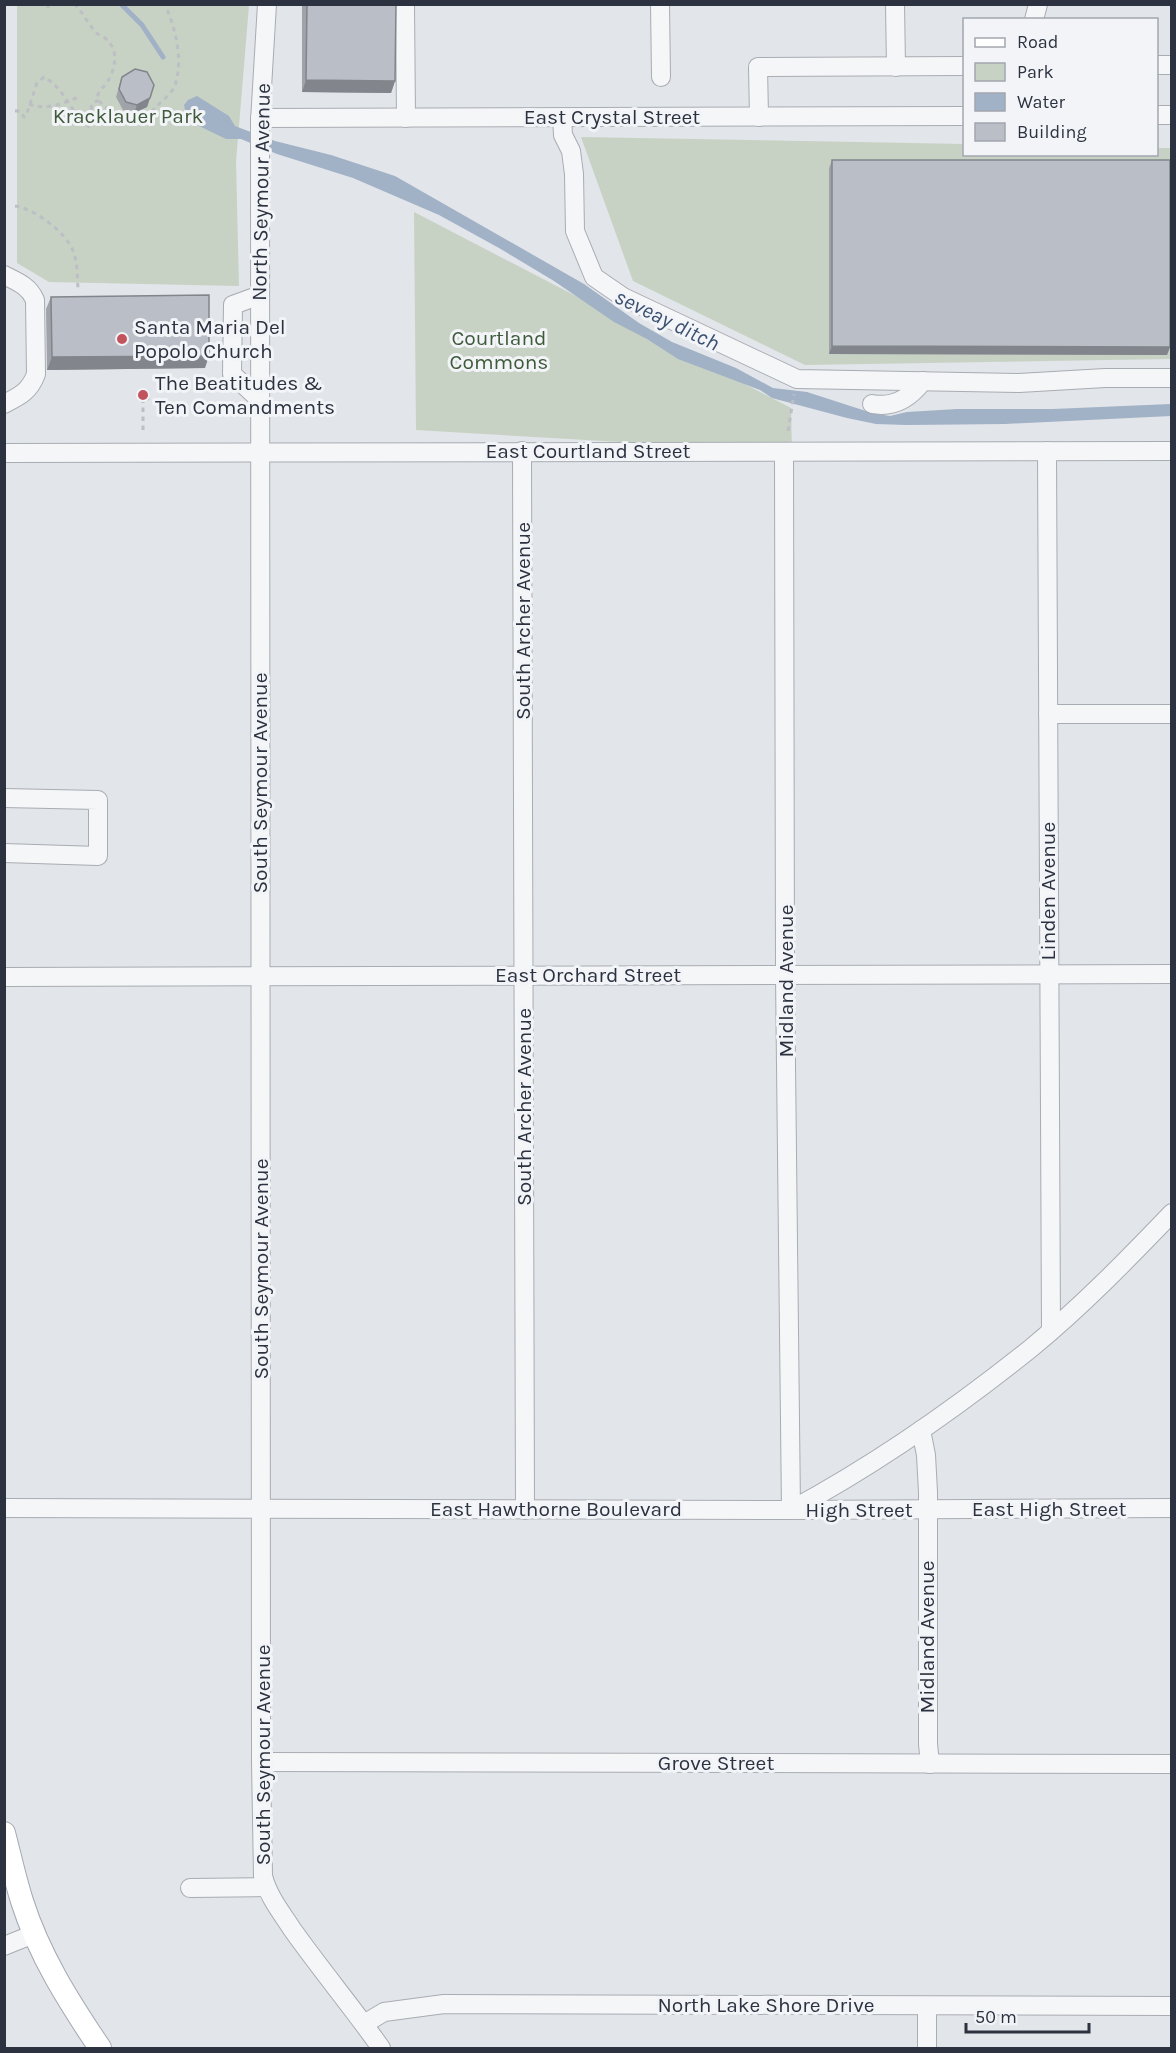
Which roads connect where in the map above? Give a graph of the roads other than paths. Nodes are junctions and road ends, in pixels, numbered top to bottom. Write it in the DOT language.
graph roads {
  1 [pos="267,4"];
  2 [pos="405,4"];
  3 [pos="660,4"];
  4 [pos="895,4"];
  5 [pos="963,66"];
  6 [pos="896,67"];
  7 [pos="661,77"];
  8 [pos="963,116"];
  9 [pos="562,117"];
  10 [pos="759,117"];
  11 [pos="406,118"];
  12 [pos="260,120"];
  13 [pos="4,275"];
  14 [pos="260,295"];
  15 [pos="1172,378"];
  16 [pos="923,381"];
  17 [pos="260,400"];
  18 [pos="4,404"];
  19 [pos="872,404"];
  20 [pos="522,451"];
  21 [pos="1047,451"];
  22 [pos="260,452"];
  23 [pos="784,452"];
  24 [pos="1172,452"];
  25 [pos="4,453"];
  26 [pos="1048,714"];
  27 [pos="1172,714"];
  28 [pos="4,798"];
  29 [pos="4,853"];
  30 [pos="1172,974"];
  31 [pos="261,975"];
  32 [pos="524,975"];
  33 [pos="785,975"];
  34 [pos="1048,975"];
  35 [pos="4,977"];
  36 [pos="1172,1213"];
  37 [pos="1051,1331"];
  38 [pos="921,1430"];
  39 [pos="262,1507"];
  40 [pos="4,1508"];
  41 [pos="1172,1508"];
  42 [pos="927,1509"];
  43 [pos="525,1510"];
  44 [pos="791,1510"];
  45 [pos="261,1761"];
  46 [pos="930,1764"];
  47 [pos="1172,1764"];
  48 [pos="4,1833"];
  49 [pos="266,1887"];
  50 [pos="190,1888"];
  51 [pos="34,1934"];
  52 [pos="4,1946"];
  53 [pos="927,2006"];
  54 [pos="1172,2006"];
  55 [pos="364,2024"];
  56 [pos="100,2049"];
  57 [pos="381,2049"];
  58 [pos="927,2049"];
  1 -- 12 [label="street, North Seymour Avenue"];
  2 -- 11 [label="street"];
  3 -- 7 [label="street"];
  4 -- 6 [label="street"];
  5 -- 6 [label="street"];
  6 -- 10 [label="street"];
  8 -- 10 [label="street, East Crystal Street"];
  9 -- 10 [label="street, East Crystal Street"];
  9 -- 11 [label="street, East Crystal Street"];
  9 -- 16 [label="street"];
  11 -- 12 [label="street, East Crystal Street"];
  12 -- 14 [label="street, North Seymour Avenue"];
  13 -- 18 [label="street"];
  14 -- 17 [label="street, North Seymour Avenue"];
  14 -- 17 [label="street"];
  15 -- 16 [label="street"];
  16 -- 19 [label="street"];
  17 -- 22 [label="street, North Seymour Avenue"];
  20 -- 22 [label="street, East Courtland Street"];
  20 -- 23 [label="street, East Courtland Street"];
  20 -- 32 [label="street, South Archer Avenue"];
  21 -- 23 [label="street, East Courtland Street"];
  21 -- 24 [label="street, East Courtland Street"];
  21 -- 26 [label="street, Linden Avenue"];
  22 -- 25 [label="street, East Courtland Street"];
  22 -- 31 [label="street, South Seymour Avenue"];
  23 -- 33 [label="street, Midland Avenue"];
  26 -- 27 [label="street"];
  26 -- 34 [label="street, Linden Avenue"];
  28 -- 29 [label="street"];
  30 -- 34 [label="street, East Orchard Street"];
  31 -- 32 [label="street, East Orchard Street"];
  31 -- 35 [label="street, East Orchard Street"];
  31 -- 39 [label="street, South Seymour Avenue"];
  32 -- 33 [label="street, East Orchard Street"];
  32 -- 43 [label="street, South Archer Avenue"];
  33 -- 34 [label="street, East Orchard Street"];
  33 -- 44 [label="street, Midland Avenue"];
  34 -- 37 [label="street, Linden Avenue"];
  36 -- 37 [label="street, East Hawthorne Boulevard"];
  37 -- 38 [label="street, East Hawthorne Boulevard"];
  38 -- 42 [label="street, Midland Avenue"];
  38 -- 44 [label="street, East Hawthorne Boulevard"];
  39 -- 40 [label="street, East Hawthorne Boulevard"];
  39 -- 43 [label="street, East Hawthorne Boulevard"];
  39 -- 45 [label="street, South Seymour Avenue"];
  41 -- 42 [label="street, East High Street"];
  42 -- 44 [label="street, High Street"];
  42 -- 46 [label="street, Midland Avenue"];
  43 -- 44 [label="street, East Hawthorne Boulevard"];
  45 -- 46 [label="street, Grove Street"];
  45 -- 49 [label="street, South Seymour Avenue"];
  46 -- 47 [label="street, Grove Street"];
  48 -- 51 [label="main road"];
  49 -- 50 [label="street"];
  49 -- 55 [label="street, South Seymour Avenue"];
  51 -- 52 [label="street"];
  51 -- 56 [label="main road"];
  53 -- 54 [label="street, North Lake Shore Drive"];
  53 -- 55 [label="street, North Lake Shore Drive"];
  53 -- 58 [label="street"];
  55 -- 57 [label="street, South Seymour Avenue"];
}
